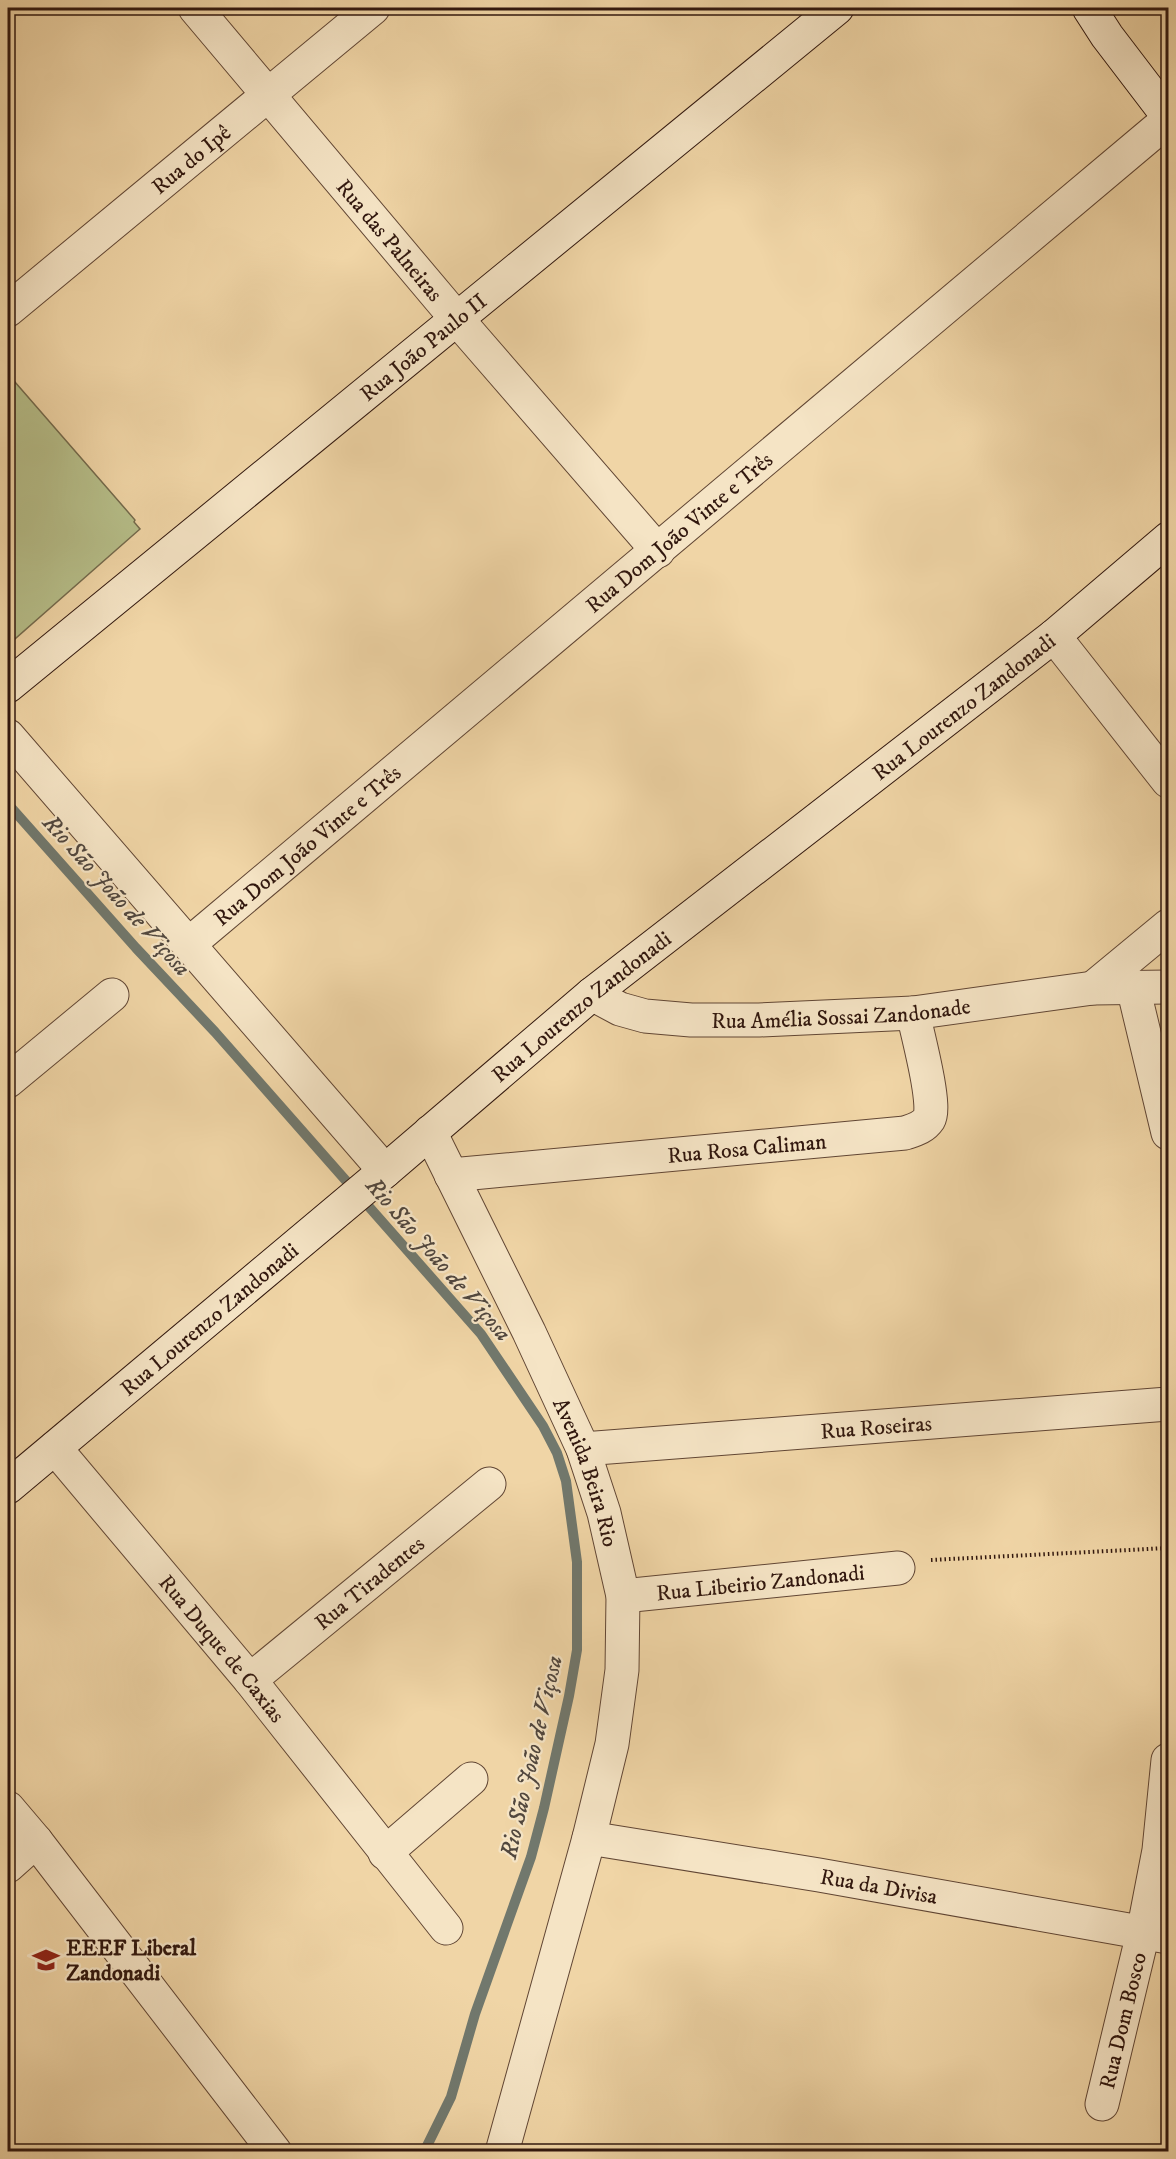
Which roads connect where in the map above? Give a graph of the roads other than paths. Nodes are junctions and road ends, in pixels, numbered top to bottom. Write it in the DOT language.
graph roads {
  1 [pos="195,8"];
  2 [pos="373,8"];
  3 [pos="837,8"];
  4 [pos="1089,8"];
  5 [pos="267,96"];
  6 [pos="1168,118"];
  7 [pos="8,310"];
  8 [pos="456,318"];
  9 [pos="1168,539"];
  10 [pos="658,551"];
  11 [pos="1054,636"];
  12 [pos="8,686"];
  13 [pos="8,736"];
  14 [pos="1168,781"];
  15 [pos="1168,926"];
  16 [pos="189,944"];
  17 [pos="1133,987"];
  18 [pos="1168,987"];
  19 [pos="1093,988"];
  20 [pos="592,994"];
  21 [pos="112,995"];
  22 [pos="913,1013"];
  23 [pos="8,1081"];
  24 [pos="430,1132"];
  25 [pos="1168,1133"];
  26 [pos="451,1175"];
  27 [pos="375,1179"];
  28 [pos="1168,1404"];
  29 [pos="55,1448"];
  30 [pos="584,1449"];
  31 [pos="489,1484"];
  32 [pos="8,1487"];
  33 [pos="912,1564"];
  34 [pos="623,1596"];
  35 [pos="250,1680"];
  36 [pos="1168,1760"];
  37 [pos="471,1779"];
  38 [pos="8,1808"];
  39 [pos="589,1838"];
  40 [pos="36,1841"];
  41 [pos="386,1853"];
  42 [pos="8,1866"];
  43 [pos="446,1928"];
  44 [pos="1156,1935"];
  45 [pos="1102,2104"];
  46 [pos="275,2151"];
  47 [pos="502,2151"];
  1 -- 5 [label="street, Rua das Palneiras"];
  2 -- 5 [label="street, Rua do Ipê"];
  3 -- 8 [label="street, Rua João Paulo II"];
  4 -- 6 [label="street"];
  5 -- 7 [label="street, Rua do Ipê"];
  5 -- 8 [label="street, Rua das Palneiras"];
  6 -- 10 [label="street, Rua Dom João Vinte e Três"];
  8 -- 10 [label="street, Rua das Palneiras"];
  8 -- 12 [label="street, Rua João Paulo II"];
  9 -- 11 [label="street, Rua Lourenzo Zandonadi"];
  10 -- 16 [label="street, Rua Dom João Vinte e Três"];
  11 -- 14 [label="street"];
  11 -- 20 [label="street, Rua Lourenzo Zandonadi"];
  13 -- 16 [label="street"];
  15 -- 19 [label="street"];
  16 -- 27 [label="street"];
  17 -- 18 [label="street, Rua Amélia Sossai Zandonade"];
  17 -- 19 [label="street, Rua Amélia Sossai Zandonade"];
  17 -- 25 [label="street"];
  19 -- 22 [label="street, Rua Amélia Sossai Zandonade"];
  20 -- 22 [label="street, Rua Amélia Sossai Zandonade"];
  20 -- 24 [label="street, Rua Lourenzo Zandonadi"];
  21 -- 23 [label="street"];
  22 -- 26 [label="street, Rua Rosa Caliman"];
  24 -- 26 [label="street, Avenida Beira Rio"];
  24 -- 27 [label="street, Rua Lourenzo Zandonadi"];
  26 -- 30 [label="street, Avenida Beira Rio"];
  27 -- 29 [label="street, Rua Lourenzo Zandonadi"];
  28 -- 30 [label="street, Rua Roseiras"];
  29 -- 32 [label="street, Rua Lourenzo Zandonadi"];
  29 -- 35 [label="street, Rua Duque de Caxias"];
  30 -- 34 [label="street, Avenida Beira Rio"];
  31 -- 35 [label="street, Rua Tiradentes"];
  33 -- 34 [label="street, Rua Libeirio Zandonadi"];
  34 -- 39 [label="street, Avenida Beira Rio"];
  35 -- 41 [label="street, Rua Duque de Caxias"];
  36 -- 44 [label="street, Rua Dom Bosco"];
  37 -- 41 [label="street"];
  38 -- 40 [label="street"];
  39 -- 44 [label="street, Rua da Divisa"];
  39 -- 47 [label="street, Avenida Beira Rio"];
  40 -- 42 [label="street"];
  40 -- 46 [label="street"];
  41 -- 43 [label="street, Rua Duque de Caxias"];
  44 -- 45 [label="street, Rua Dom Bosco"];
}
